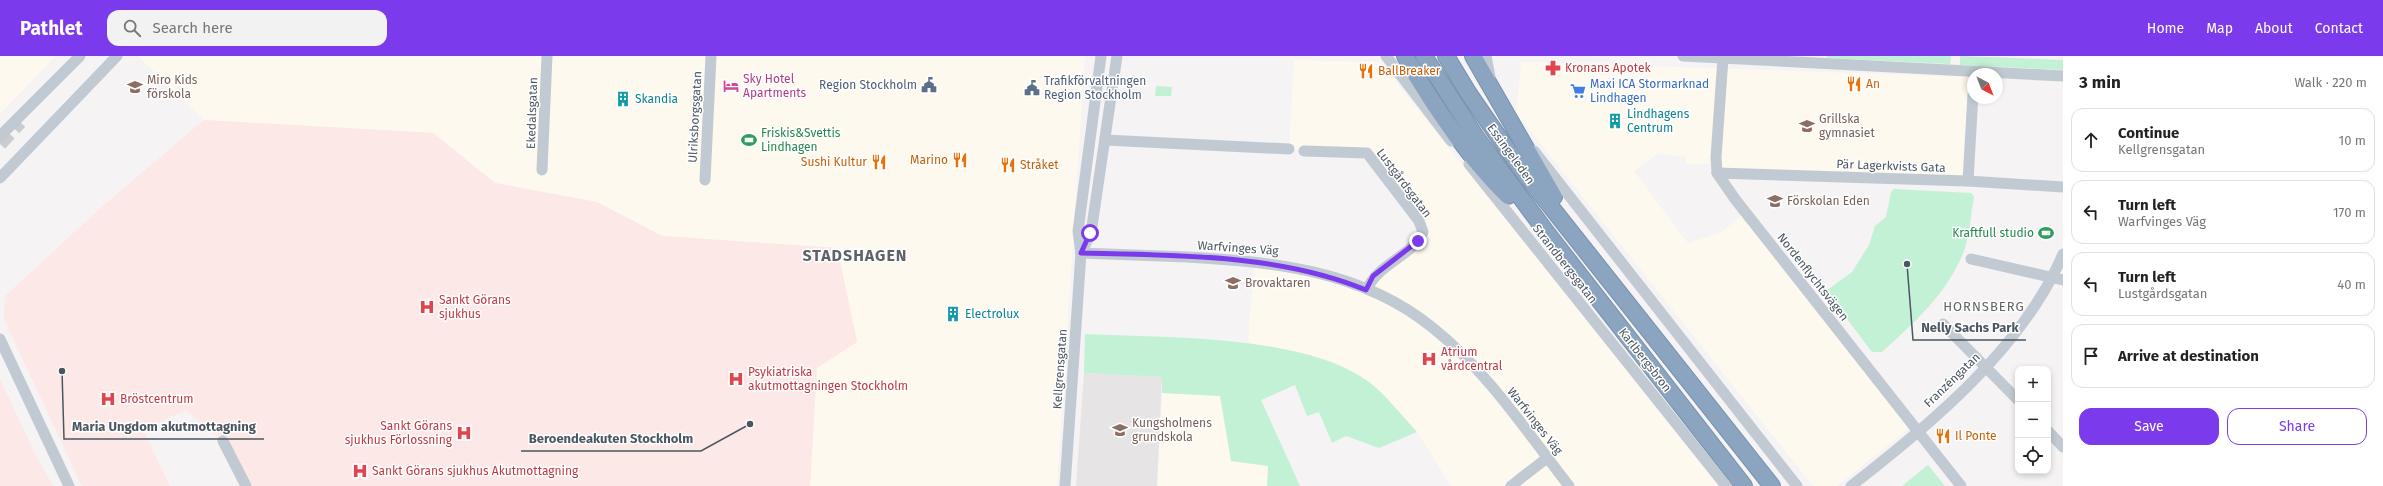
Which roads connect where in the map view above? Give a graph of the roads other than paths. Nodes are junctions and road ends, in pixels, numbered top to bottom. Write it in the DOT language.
graph roads {
  1 [pos="80,56"];
  2 [pos="118,56"];
  3 [pos="547,56"];
  4 [pos="711,56"];
  5 [pos="1101,56"];
  6 [pos="1117,56"];
  7 [pos="1386,56"];
  8 [pos="1405,56"];
  9 [pos="1424,56"];
  10 [pos="1446,56"];
  11 [pos="1472,56"];
  12 [pos="1486,56"];
  13 [pos="1683,56"];
  14 [pos="1723,58"];
  15 [pos="1799,59"];
  16 [pos="1967,71"];
  17 [pos="2003,73"];
  18 [pos="2063,76"];
  19 [pos="1972,104"];
  20 [pos="0,136"];
  21 [pos="1105,140"];
  22 [pos="1289,149"];
  23 [pos="1304,151"];
  24 [pos="542,170"];
  25 [pos="1717,173"];
  26 [pos="0,178"];
  27 [pos="705,180"];
  28 [pos="1968,181"];
  29 [pos="2063,187"];
  30 [pos="1547,233"];
  31 [pos="1584,247"];
  32 [pos="1081,253"];
  33 [pos="2063,254"];
  34 [pos="1971,259"];
  35 [pos="2058,279"];
  36 [pos="1366,290"];
  37 [pos="1943,324"];
  38 [pos="0,339"];
  39 [pos="1986,367"];
  40 [pos="2015,397"];
  41 [pos="1918,431"];
  42 [pos="2051,434"];
  43 [pos="223,441"];
  44 [pos="2063,447"];
  45 [pos="1547,458"];
  46 [pos="69,486"];
  47 [pos="246,486"];
  48 [pos="1065,486"];
  49 [pos="1511,486"];
  50 [pos="1569,486"];
  51 [pos="1726,486"];
  52 [pos="1744,486"];
  53 [pos="1772,486"];
  54 [pos="1797,486"];
  55 [pos="1851,486"];
  56 [pos="1961,486"];
  1 -- 20 [label="street"];
  2 -- 26 [label="street"];
  3 -- 24 [label="street, Ekedalsgatan"];
  4 -- 27 [label="street, Ulriksborgsgatan"];
  5 -- 32 [label="street, Kellgrensgatan"];
  6 -- 21 [label="street, Kellgrensgatan"];
  7 -- 51 [label="street, Strandbergsgatan"];
  8 -- 30 [label="highway"];
  9 -- 30 [label="highway, Essingeleden"];
  10 -- 31 [label="highway, Essingeleden"];
  11 -- 31 [label="highway"];
  12 -- 54 [label="street"];
  13 -- 14 [label="street"];
  14 -- 15 [label="street"];
  14 -- 25 [label="street"];
  15 -- 16 [label="street"];
  17 -- 18 [label="street"];
  19 -- 28 [label="street"];
  21 -- 22 [label="street"];
  21 -- 32 [label="street, Kellgrensgatan"];
  23 -- 36 [label="street, Lustgårdsgatan"];
  25 -- 28 [label="street, Pär Lagerkvists Gata"];
  25 -- 41 [label="street, Nordenflychtsvägen"];
  28 -- 29 [label="street, Pär Lagerkvists Gata"];
  30 -- 52 [label="highway, Karlbergsbron"];
  31 -- 53 [label="highway, Karlbergsbron"];
  32 -- 36 [label="street, Warfvinges Väg"];
  32 -- 48 [label="street, Kellgrensgatan"];
  33 -- 35 [label="street, Franzéngatan"];
  34 -- 35 [label="street"];
  35 -- 39 [label="street, Franzéngatan"];
  36 -- 45 [label="street, Warfvinges Väg"];
  37 -- 39 [label="street"];
  38 -- 46 [label="street"];
  39 -- 40 [label="street"];
  39 -- 41 [label="street, Franzéngatan"];
  41 -- 55 [label="street, Franzéngatan"];
  41 -- 56 [label="street, Nordenflychtsvägen"];
  42 -- 44 [label="street"];
  43 -- 47 [label="street"];
  45 -- 49 [label="street"];
  45 -- 50 [label="street, Warfvinges Väg"];
}
